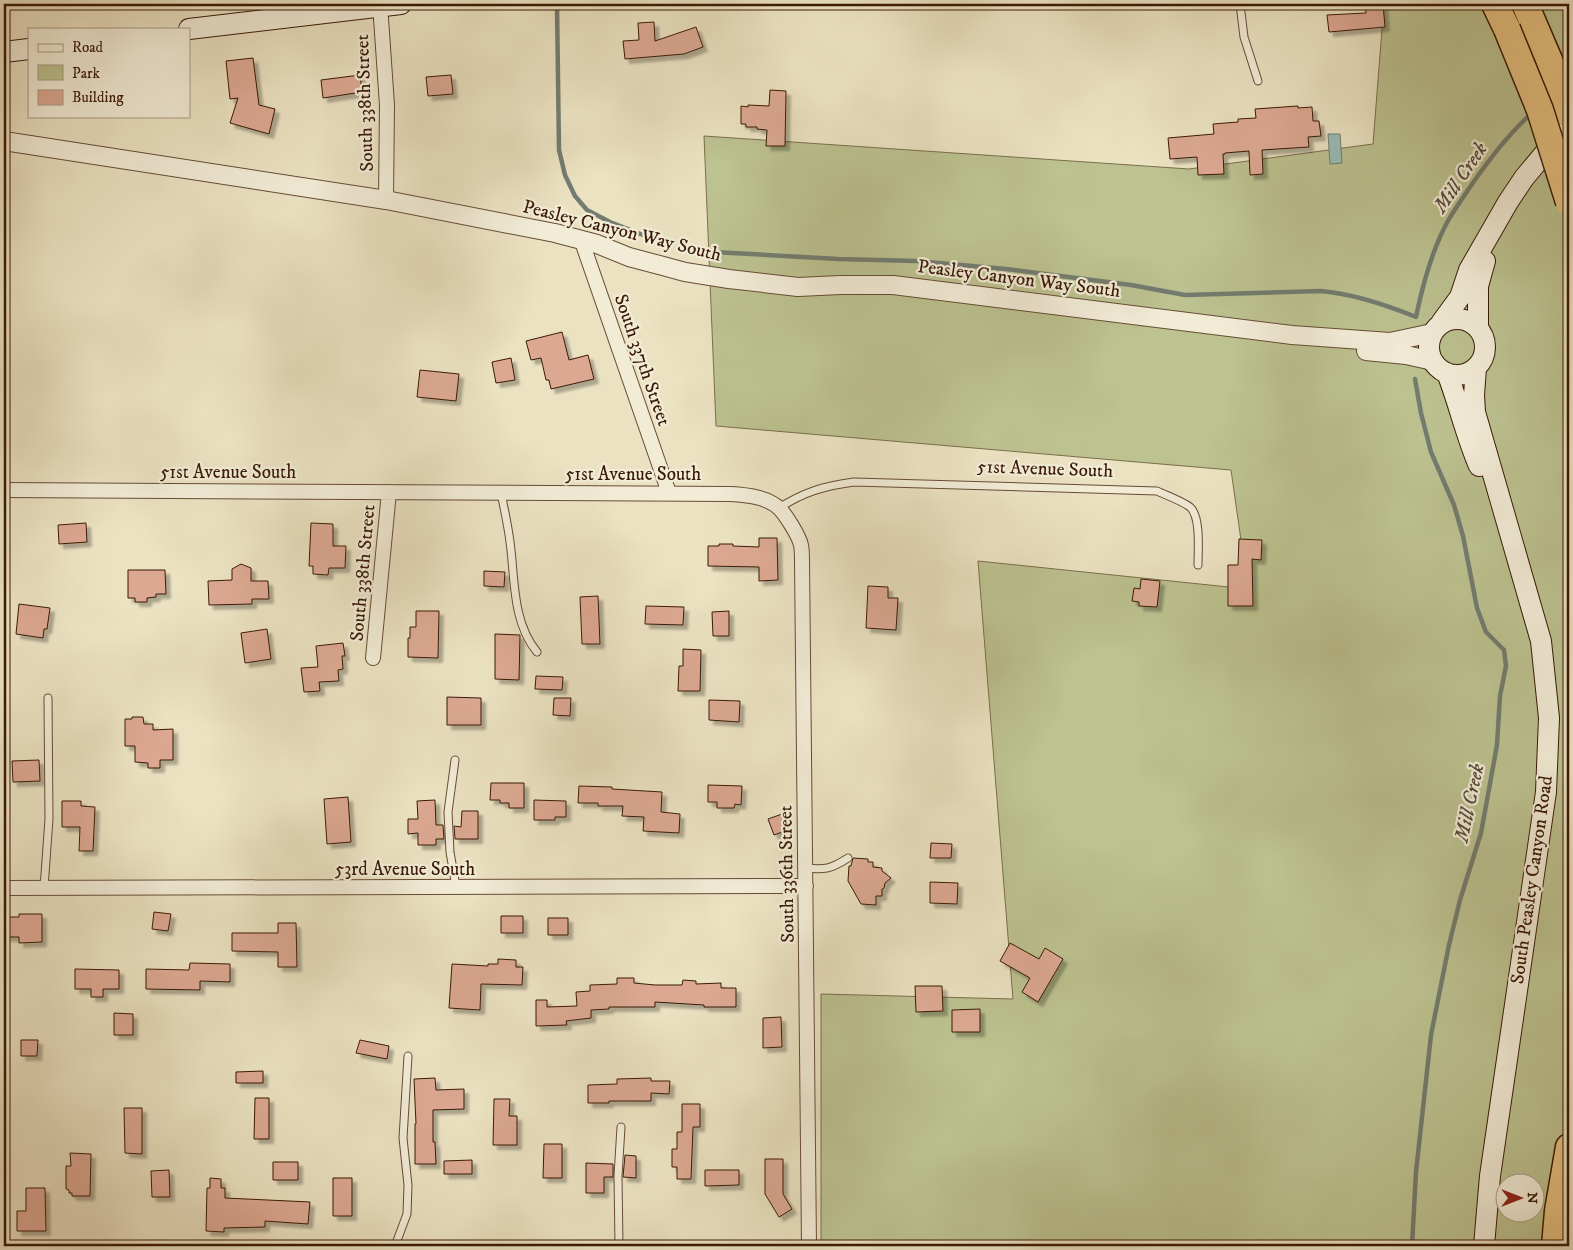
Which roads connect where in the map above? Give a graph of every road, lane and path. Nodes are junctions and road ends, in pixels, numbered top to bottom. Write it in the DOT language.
graph roads {
  1 [pos="401,4"];
  2 [pos="1240,4"];
  3 [pos="1496,4"];
  4 [pos="380,5"];
  5 [pos="1529,11"];
  6 [pos="190,30"];
  7 [pos="28,49"];
  8 [pos="4,52"];
  9 [pos="1258,81"];
  10 [pos="1569,115"];
  11 [pos="1569,124"];
  12 [pos="4,141"];
  13 [pos="1524,178"];
  14 [pos="386,200"];
  15 [pos="1569,202"];
  16 [pos="581,240"];
  17 [pos="1437,328"];
  18 [pos="1478,328"];
  19 [pos="1292,335"];
  20 [pos="1440,367"];
  21 [pos="1476,368"];
  22 [pos="4,490"];
  23 [pos="389,492"];
  24 [pos="501,492"];
  25 [pos="669,493"];
  26 [pos="779,508"];
  27 [pos="1505,517"];
  28 [pos="1198,565"];
  29 [pos="537,652"];
  30 [pos="373,658"];
  31 [pos="48,698"];
  32 [pos="455,760"];
  33 [pos="848,858"];
  34 [pos="806,868"];
  35 [pos="806,886"];
  36 [pos="4,888"];
  37 [pos="44,888"];
  38 [pos="456,888"];
  39 [pos="408,1056"];
  40 [pos="621,1127"];
  41 [pos="1569,1147"];
  42 [pos="395,1246"];
  43 [pos="619,1246"];
  44 [pos="809,1246"];
  45 [pos="1484,1246"];
  46 [pos="1555,1246"];
  1 -- 4 [label="main road"];
  2 -- 9 [label="lane"];
  3 -- 15 [label="highway, bridge"];
  4 -- 6 [label="main road"];
  4 -- 14 [label="street, South 338th Street"];
  5 -- 10 [label="highway"];
  7 -- 8 [label="main road"];
  11 -- 13 [label="main road"];
  12 -- 14 [label="street, Peasley Canyon Way South"];
  13 -- 17 [label="main road"];
  13 -- 18 [label="main road"];
  14 -- 16 [label="street, Peasley Canyon Way South"];
  16 -- 19 [label="street, Peasley Canyon Way South"];
  16 -- 25 [label="street, South 337th Street"];
  17 -- 18 [label="main road"];
  17 -- 19 [label="street, Peasley Canyon Way South"];
  17 -- 20 [label="main road"];
  18 -- 21 [label="main road"];
  19 -- 20 [label="street, Peasley Canyon Way South"];
  20 -- 21 [label="main road"];
  20 -- 27 [label="main road, South Peasley Canyon Road"];
  21 -- 27 [label="main road, South Peasley Canyon Road"];
  22 -- 23 [label="street, 51st Avenue South"];
  23 -- 24 [label="street, 51st Avenue South"];
  23 -- 30 [label="street, South 338th Street"];
  24 -- 25 [label="street, 51st Avenue South"];
  24 -- 29 [label="lane"];
  25 -- 26 [label="street, 51st Avenue South"];
  26 -- 28 [label="lane, 51st Avenue South"];
  26 -- 34 [label="street, South 336th Street"];
  27 -- 45 [label="main road, South Peasley Canyon Road"];
  31 -- 37 [label="lane"];
  32 -- 38 [label="lane"];
  33 -- 34 [label="lane"];
  34 -- 35 [label="street, South 336th Street"];
  35 -- 38 [label="street, 53rd Avenue South"];
  35 -- 44 [label="street, South 336th Street"];
  36 -- 37 [label="street, 53rd Avenue South"];
  37 -- 38 [label="street, 53rd Avenue South"];
  39 -- 42 [label="lane"];
  40 -- 43 [label="lane"];
  41 -- 46 [label="highway"];
}
